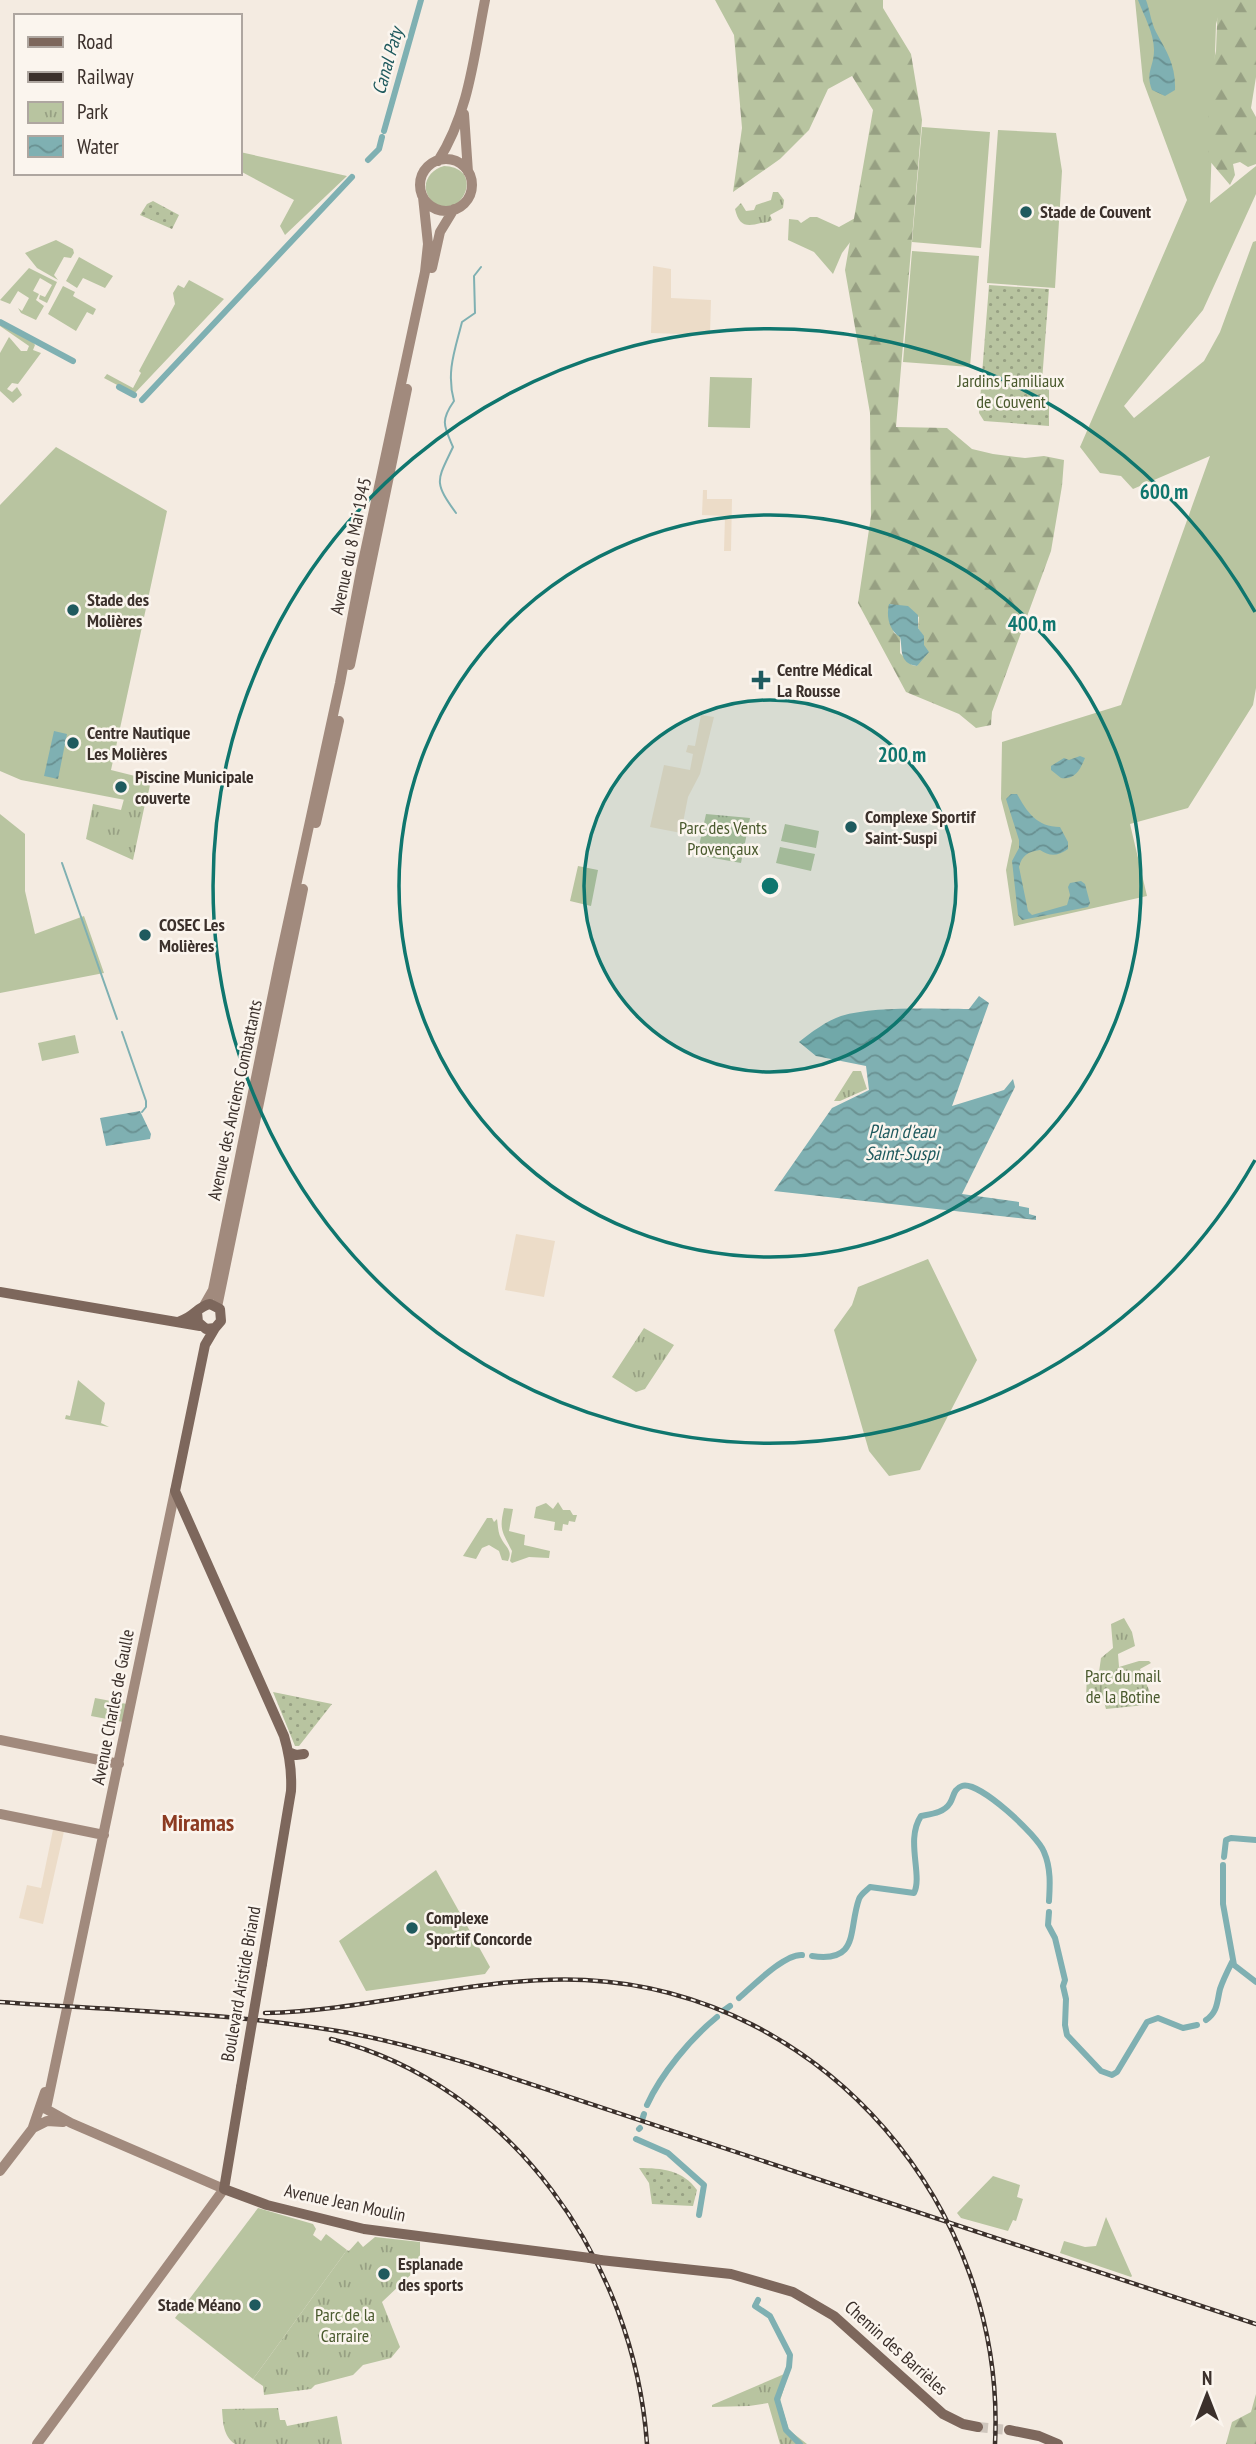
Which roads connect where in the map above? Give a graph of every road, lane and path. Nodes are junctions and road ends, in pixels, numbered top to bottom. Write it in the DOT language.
graph roads {
  1 [pos="485,0"];
  2 [pos="464,103"];
  3 [pos="438,160"];
  4 [pos="468,172"];
  5 [pos="424,197"];
  6 [pos="454,209"];
  7 [pos="297,900"];
  8 [pos="0,1292"];
  9 [pos="207,1308"];
  10 [pos="177,1322"];
  11 [pos="201,1326"];
  12 [pos="215,1328"];
  13 [pos="205,1345"];
  14 [pos="175,1492"];
  15 [pos="0,1740"];
  16 [pos="288,1752"];
  17 [pos="304,1754"];
  18 [pos="119,1764"];
  19 [pos="0,1814"];
  20 [pos="104,1835"];
  21 [pos="42,2117"];
  22 [pos="0,2171"];
  23 [pos="224,2189"];
  24 [pos="668,2269"];
  25 [pos="978,2427"];
  26 [pos="1009,2430"];
  27 [pos="37,2444"];
  28 [pos="1058,2444"];
  1 -- 2 [label="main road"];
  2 -- 3 [label="main road"];
  2 -- 4 [label="main road"];
  3 -- 4 [label="main road"];
  3 -- 5 [label="main road"];
  4 -- 6 [label="main road"];
  5 -- 6 [label="main road"];
  5 -- 7 [label="main road, Avenue du 8 Mai 1945"];
  6 -- 7 [label="main road, Avenue du 8 Mai 1945"];
  7 -- 9 [label="main road, Avenue des Anciens Combattants"];
  8 -- 10 [label="main road"];
  9 -- 10 [label="main road"];
  9 -- 11 [label="main road, Avenue Charles de Gaulle"];
  9 -- 12 [label="main road"];
  10 -- 11 [label="main road"];
  11 -- 12 [label="main road"];
  11 -- 13 [label="main road, Avenue Charles de Gaulle"];
  12 -- 13 [label="main road, Avenue Charles de Gaulle"];
  13 -- 14 [label="main road, Avenue Charles de Gaulle"];
  14 -- 16 [label="main road, Boulevard Aristide Briand"];
  14 -- 18 [label="main road, Avenue Charles de Gaulle"];
  15 -- 18 [label="main road"];
  16 -- 17 [label="main road"];
  16 -- 23 [label="main road, Boulevard Aristide Briand, bridge"];
  18 -- 20 [label="main road, Avenue Charles de Gaulle"];
  19 -- 20 [label="main road"];
  20 -- 21 [label="main road, Avenue Charles de Gaulle"];
  21 -- 22 [label="main road"];
  21 -- 23 [label="main road, Avenue Jean Moulin"];
  23 -- 24 [label="main road, Avenue Jean Moulin"];
  23 -- 27 [label="main road, Boulevard Aristide Briand"];
  24 -- 25 [label="main road, Chemin des Barrièles"];
  26 -- 28 [label="main road"];
}
